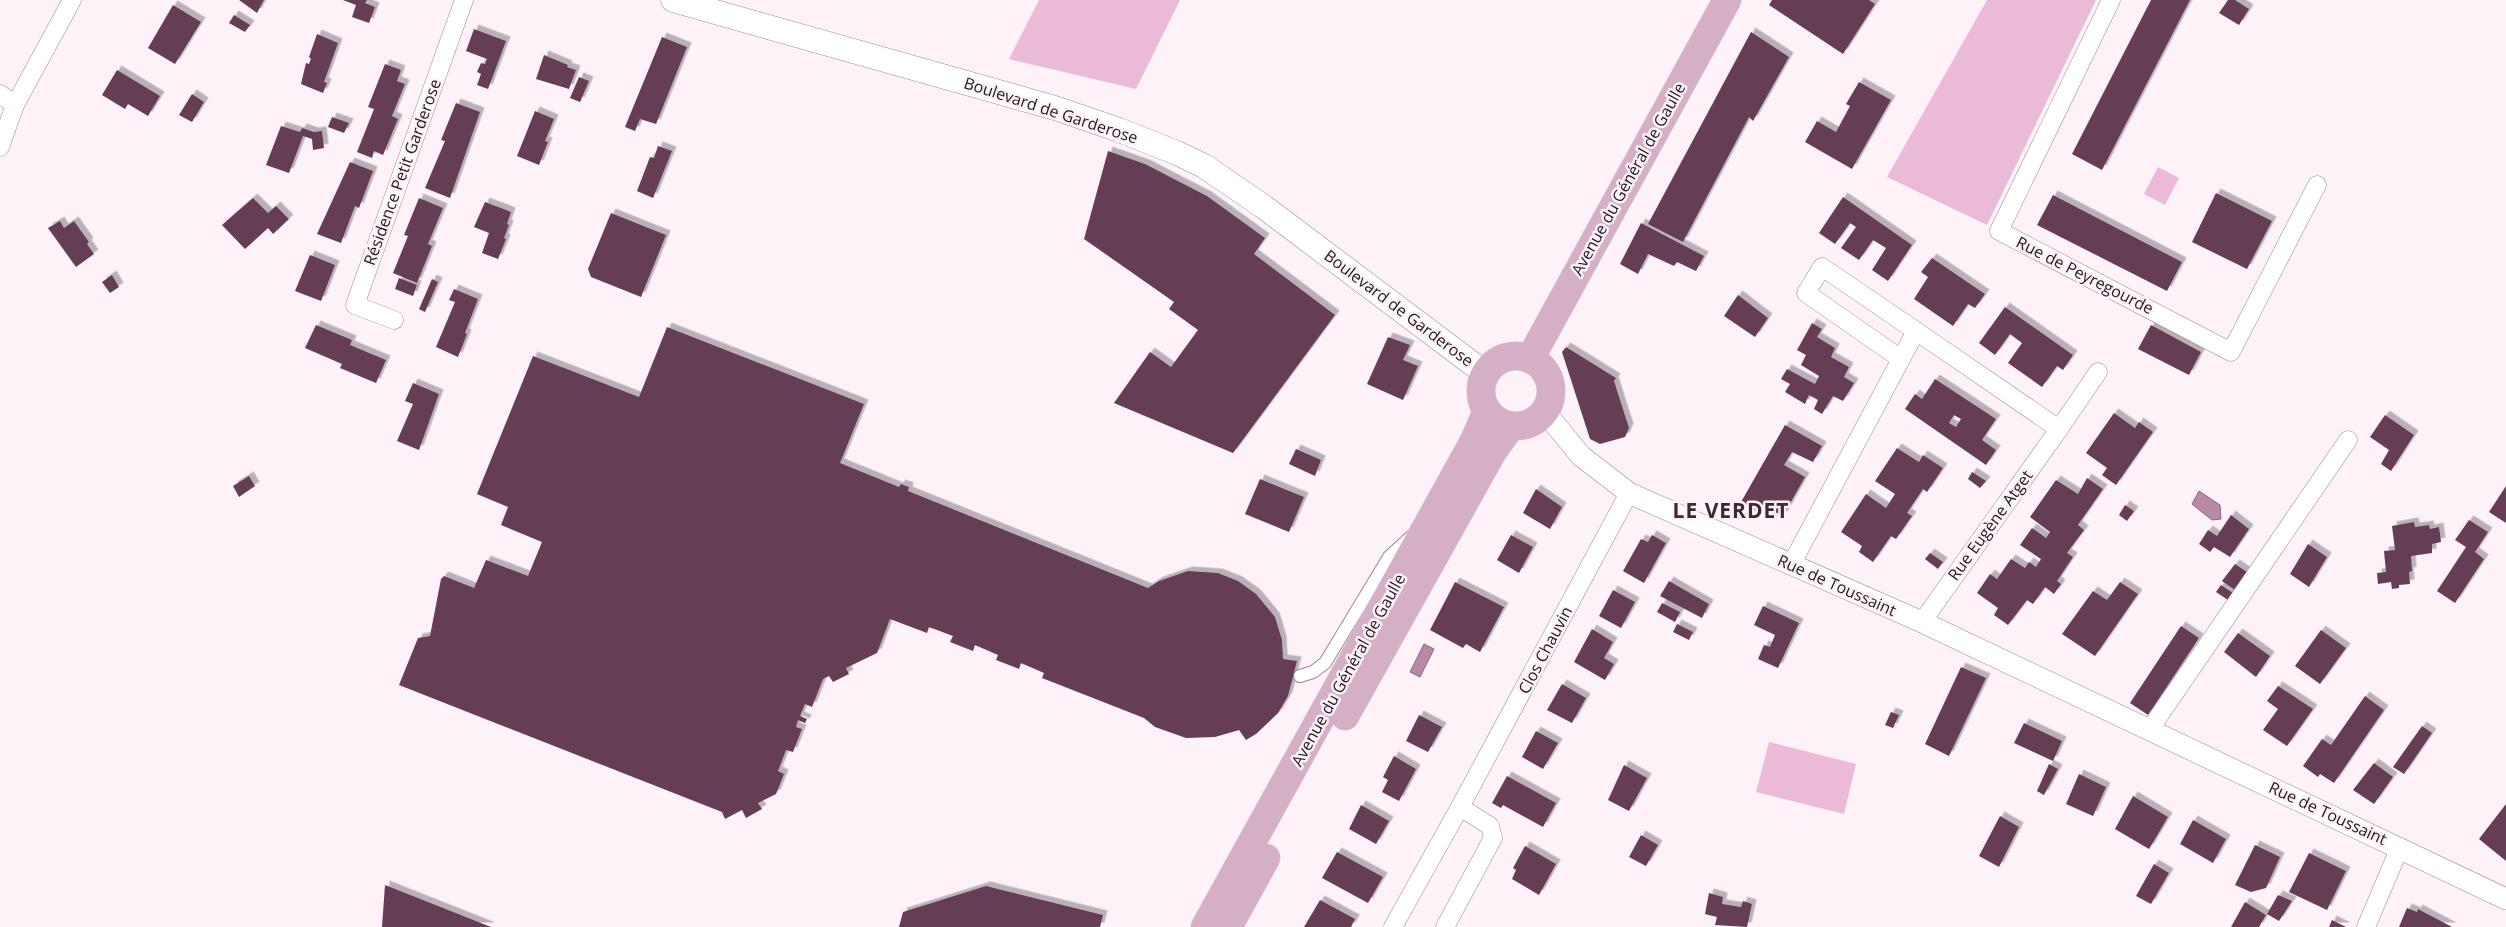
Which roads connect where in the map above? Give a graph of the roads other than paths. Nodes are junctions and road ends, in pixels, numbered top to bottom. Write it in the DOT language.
graph roads {
  1 [pos="72,0"];
  2 [pos="464,0"];
  3 [pos="673,0"];
  4 [pos="1727,0"];
  5 [pos="2110,0"];
  6 [pos="0,94"];
  7 [pos="15,104"];
  8 [pos="0,147"];
  9 [pos="2317,184"];
  10 [pos="394,320"];
  11 [pos="1916,331"];
  12 [pos="1530,358"];
  13 [pos="1901,359"];
  14 [pos="2098,372"];
  15 [pos="1486,374"];
  16 [pos="1487,410"];
  17 [pos="1545,412"];
  18 [pos="1512,426"];
  19 [pos="2059,429"];
  20 [pos="2348,440"];
  21 [pos="1629,493"];
  22 [pos="1428,524"];
  23 [pos="1791,565"];
  24 [pos="1922,622"];
  25 [pos="1300,676"];
  26 [pos="2150,730"];
  27 [pos="1460,807"];
  28 [pos="2400,847"];
  29 [pos="2506,899"];
  30 [pos="1205,927"];
  31 [pos="1228,927"];
  32 [pos="1393,927"];
  33 [pos="1445,927"];
  34 [pos="2366,927"];
  1 -- 7 [label="street"];
  2 -- 10 [label="street, Résidence Petit Garderose"];
  3 -- 15 [label="main road, Boulevard de Garderose"];
  4 -- 12 [label="main road, Avenue du Général de Gaulle"];
  5 -- 9 [label="street, Rue de Peyregourde"];
  6 -- 7 [label="street"];
  7 -- 8 [label="street"];
  11 -- 13 [label="street"];
  11 -- 13 [label="street"];
  11 -- 19 [label="street"];
  12 -- 15 [label="main road"];
  12 -- 17 [label="main road"];
  13 -- 23 [label="street"];
  14 -- 19 [label="street, Rue Eugène Atget"];
  15 -- 16 [label="main road"];
  16 -- 18 [label="main road"];
  16 -- 22 [label="main road, Avenue du Général de Gaulle"];
  17 -- 18 [label="main road"];
  17 -- 21 [label="street, Rue de Toussaint"];
  18 -- 31 [label="main road, Avenue du Général de Gaulle"];
  19 -- 24 [label="street, Rue Eugène Atget"];
  20 -- 26 [label="street"];
  21 -- 23 [label="street, Rue de Toussaint"];
  21 -- 27 [label="street, Clos Chauvin"];
  22 -- 25 [label="street"];
  22 -- 30 [label="main road, Avenue du Général de Gaulle"];
  23 -- 24 [label="street, Rue de Toussaint"];
  24 -- 26 [label="street, Rue de Toussaint"];
  26 -- 28 [label="street, Rue de Toussaint"];
  27 -- 32 [label="street, Clos Chauvin"];
  27 -- 33 [label="street"];
  28 -- 29 [label="street, Rue de Toussaint"];
  28 -- 34 [label="street"];
}
